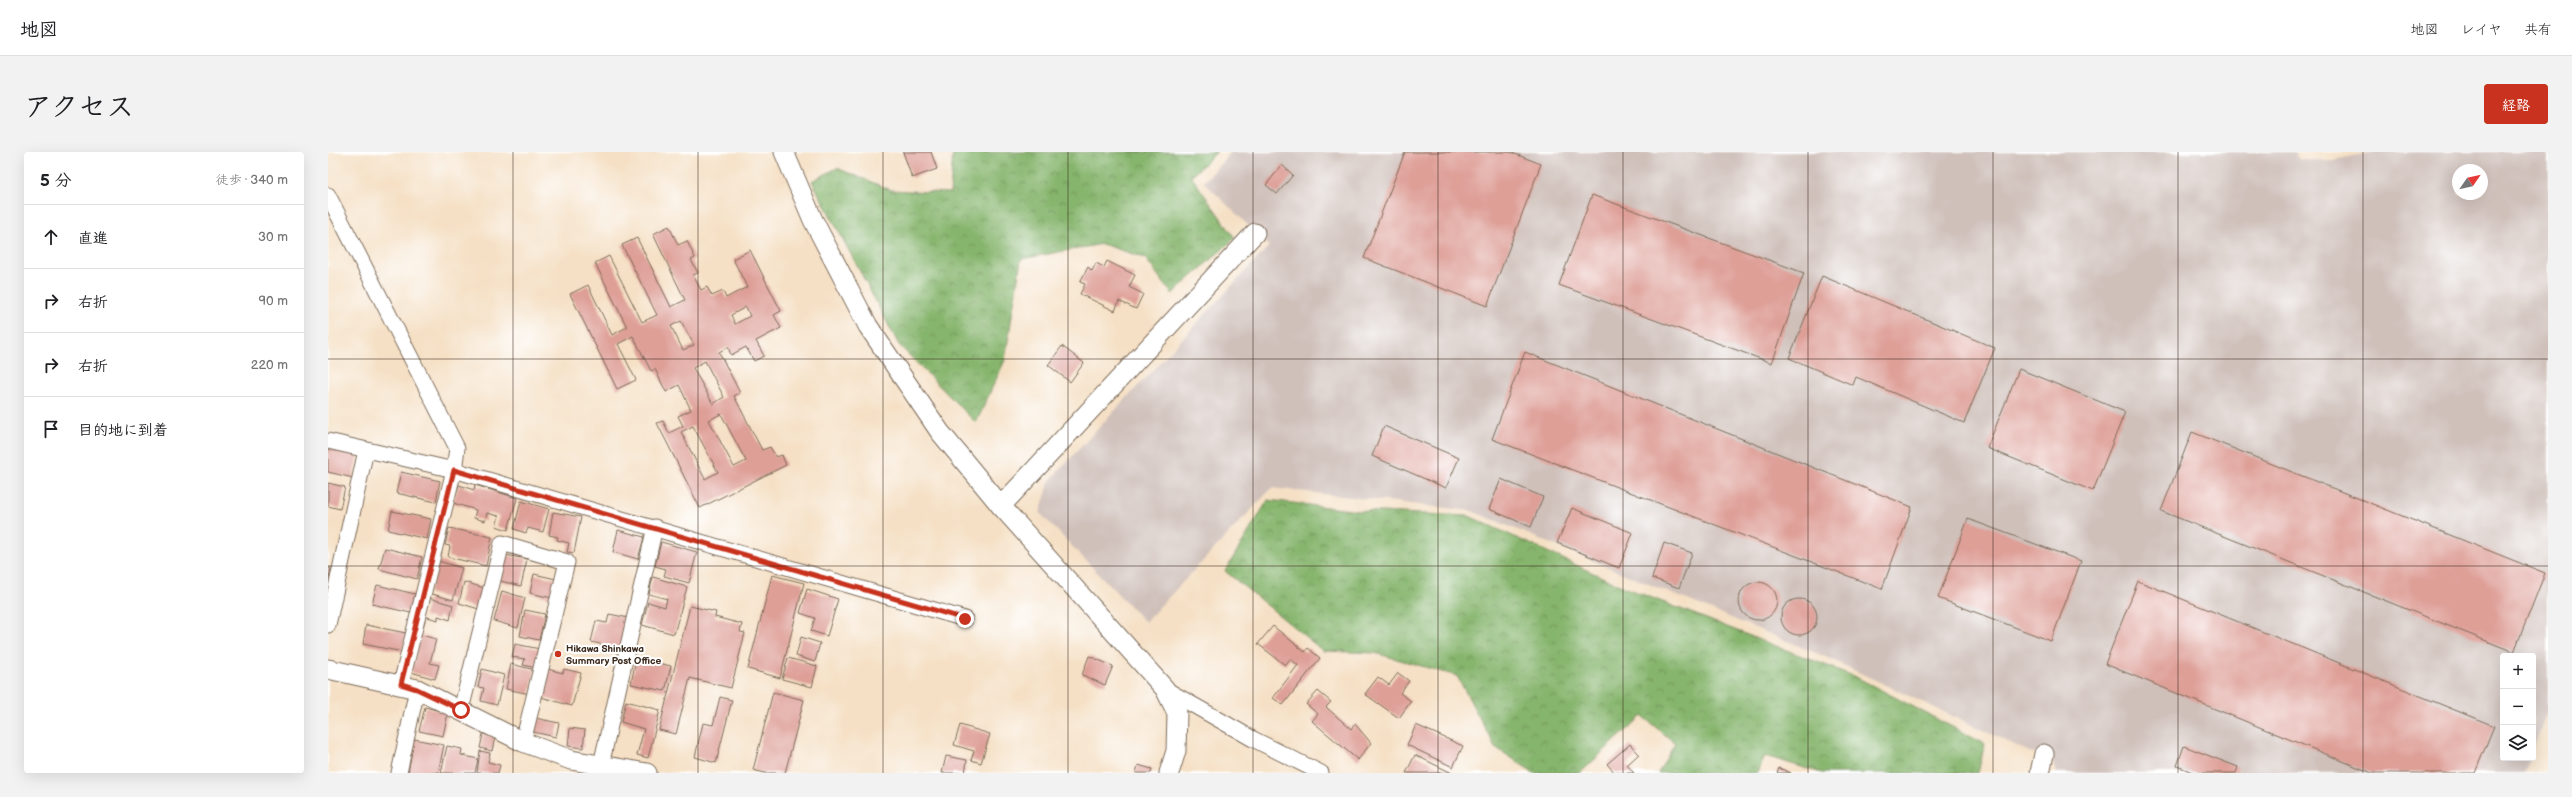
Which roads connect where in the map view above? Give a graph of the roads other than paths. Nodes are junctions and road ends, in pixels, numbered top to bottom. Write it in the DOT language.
graph roads {
  1 [pos="784,152"];
  2 [pos="328,195"];
  3 [pos="1255,233"];
  4 [pos="328,441"];
  5 [pos="366,450"];
  6 [pos="454,470"];
  7 [pos="1001,506"];
  8 [pos="655,527"];
  9 [pos="965,619"];
  10 [pos="328,625"];
  11 [pos="328,669"];
  12 [pos="409,687"];
  13 [pos="1165,689"];
  14 [pos="461,710"];
  15 [pos="523,742"];
  16 [pos="2044,754"];
  17 [pos="600,765"];
  18 [pos="399,773"];
  19 [pos="647,773"];
  20 [pos="1169,773"];
  21 [pos="1321,773"];
  22 [pos="2040,773"];
  1 -- 7 [label="street"];
  2 -- 6 [label="street"];
  3 -- 7 [label="street"];
  4 -- 5 [label="street"];
  5 -- 6 [label="street"];
  5 -- 10 [label="street"];
  6 -- 8 [label="street"];
  6 -- 12 [label="street"];
  7 -- 13 [label="street"];
  8 -- 9 [label="street"];
  8 -- 17 [label="street"];
  11 -- 12 [label="street"];
  12 -- 14 [label="street"];
  12 -- 18 [label="street"];
  13 -- 20 [label="street"];
  13 -- 21 [label="street"];
  14 -- 15 [label="street"];
  14 -- 15 [label="street"];
  15 -- 17 [label="street"];
  16 -- 22 [label="street"];
  17 -- 19 [label="street"];
}
